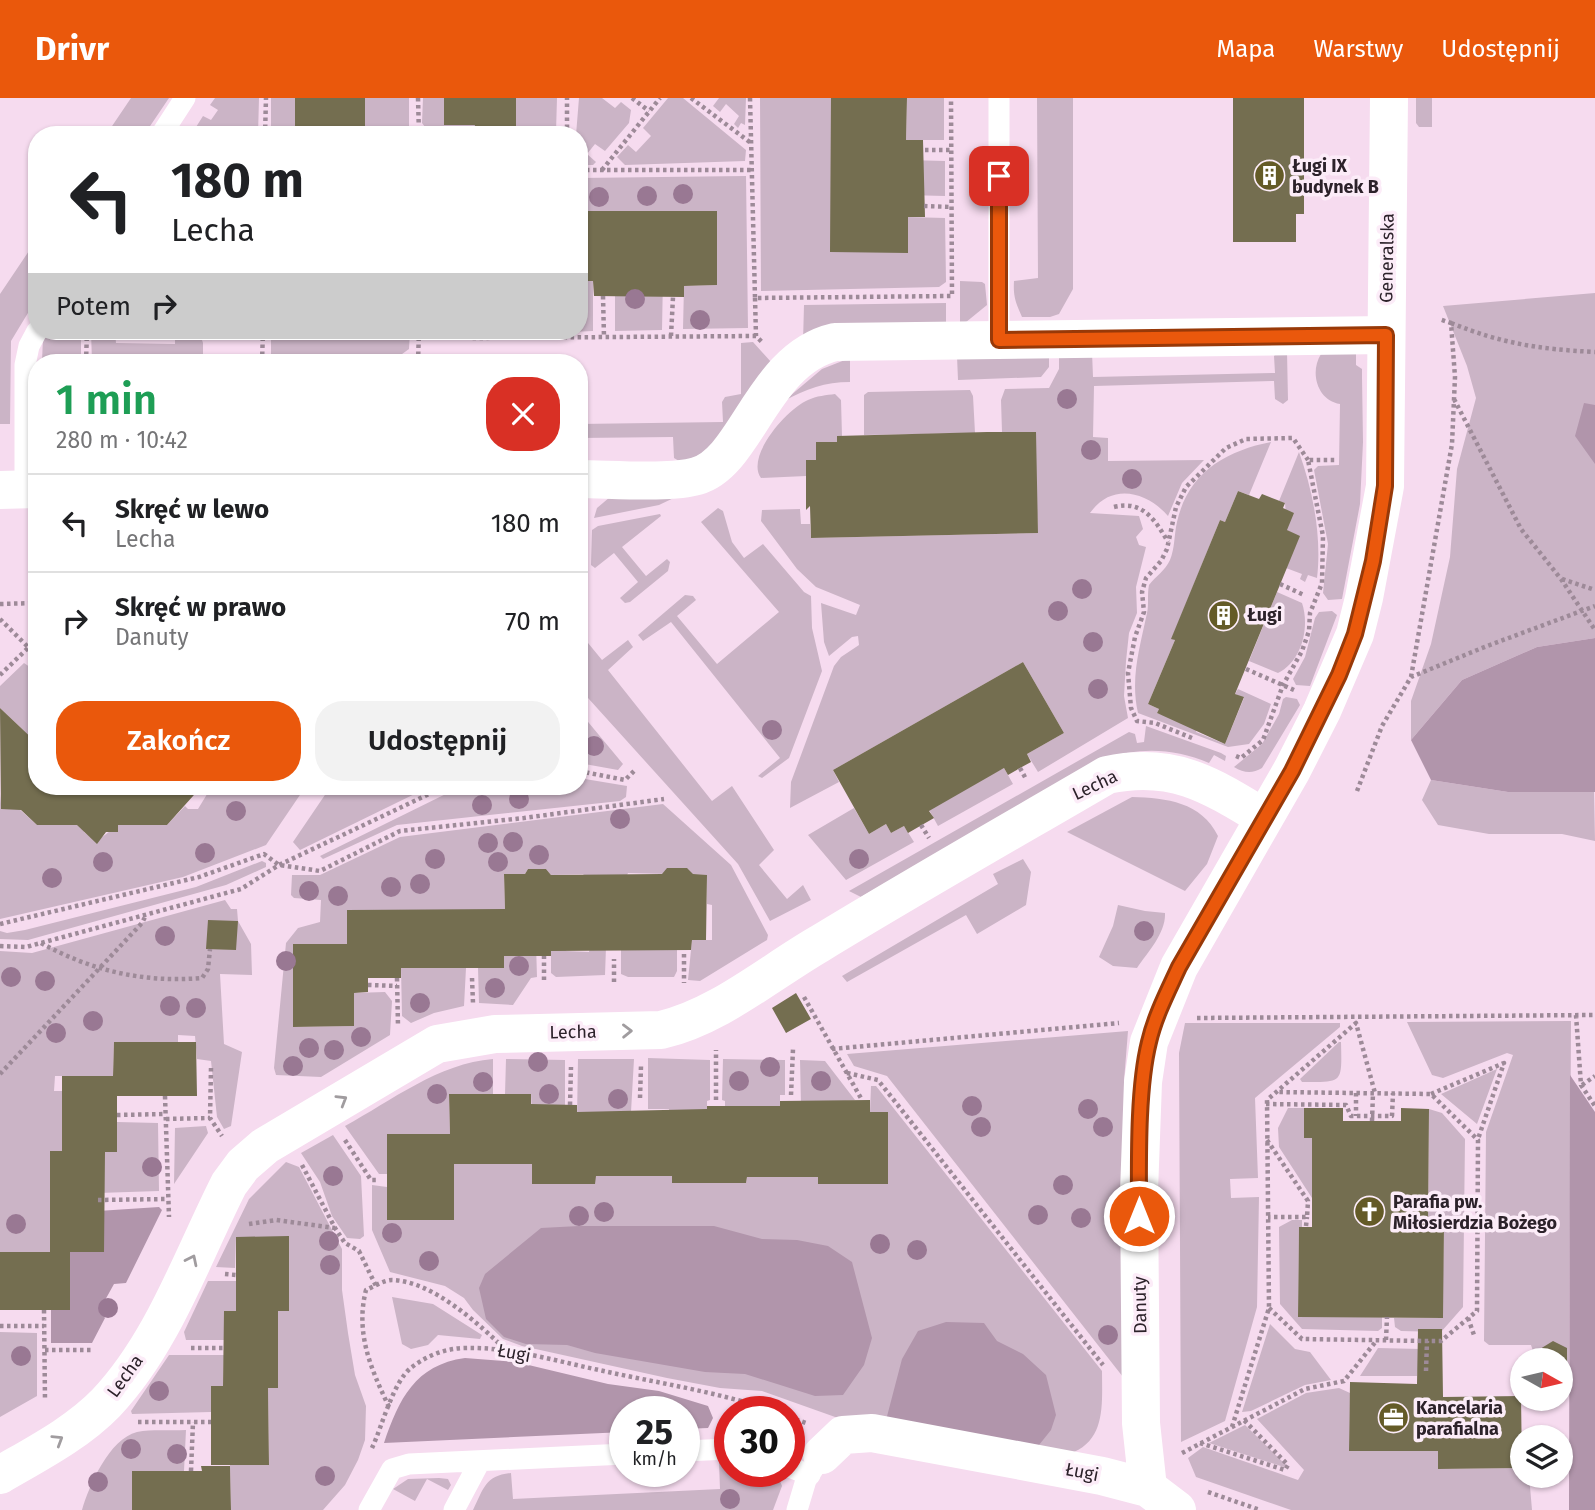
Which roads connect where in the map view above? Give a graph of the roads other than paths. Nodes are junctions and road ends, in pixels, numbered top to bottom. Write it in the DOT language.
graph roads {
  1 [pos="185,98"];
  2 [pos="999,98"];
  3 [pos="1389,98"];
  4 [pos="167,126"];
  5 [pos="1386,335"];
  6 [pos="32,340"];
  7 [pos="999,340"];
  8 [pos="588,479"];
  9 [pos="21,490"];
  10 [pos="1263,817"];
  11 [pos="609,1455"];
  12 [pos="480,1461"];
  13 [pos="807,1466"];
  14 [pos="0,1475"];
  15 [pos="1176,1495"];
  16 [pos="369,1510"];
  17 [pos="454,1510"];
  18 [pos="797,1510"];
  1 -- 4 [label="lane"];
  2 -- 7 [label="lane"];
  3 -- 5 [label="street, Generalska"];
  5 -- 7 [label="street"];
  5 -- 10 [label="street, Danuty"];
  6 -- 9 [label="lane"];
  7 -- 8 [label="street"];
  14 -- 10 [label="street, Lecha, one-way"];
  10 -- 15 [label="street, Danuty"];
  11 -- 12 [label="lane"];
  12 -- 16 [label="lane"];
  12 -- 17 [label="lane"];
  13 -- 15 [label="street, Ługi"];
  13 -- 18 [label="lane"];
}
